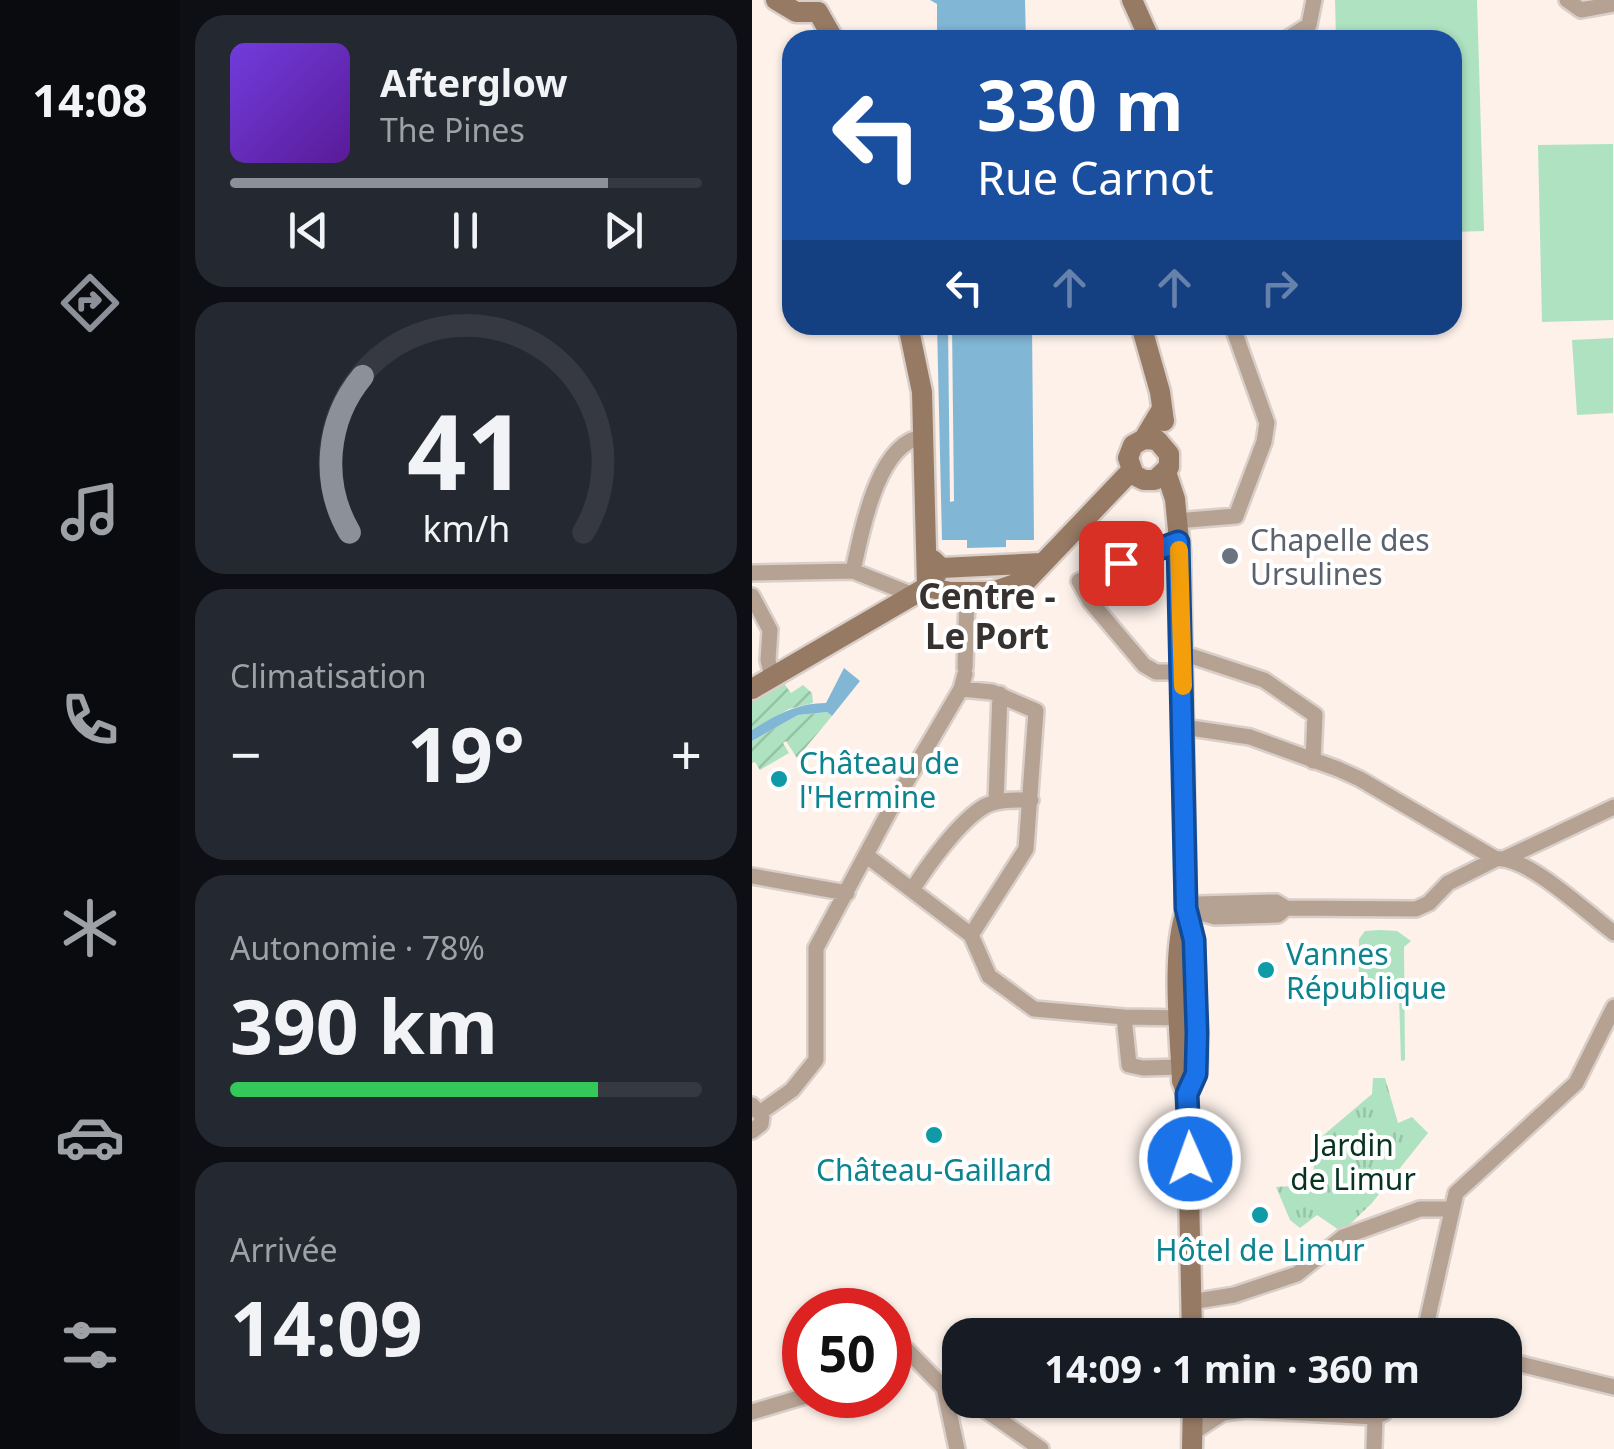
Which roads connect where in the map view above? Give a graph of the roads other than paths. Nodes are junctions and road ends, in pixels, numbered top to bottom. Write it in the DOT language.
graph roads {
  1 [pos="776,0"];
  2 [pos="1132,0"];
  3 [pos="1314,0"];
  4 [pos="1567,0"];
  5 [pos="1614,4"];
  6 [pos="828,30"];
  7 [pos="1146,30"];
  8 [pos="1301,30"];
  9 [pos="910,335"];
  10 [pos="1144,335"];
  11 [pos="1236,335"];
  12 [pos="1162,409"];
  13 [pos="924,437"];
  14 [pos="1144,439"];
  15 [pos="1166,448"];
  16 [pos="1148,475"];
  17 [pos="1177,531"];
  18 [pos="933,560"];
  19 [pos="1042,563"];
  20 [pos="854,571"];
  21 [pos="752,573"];
  22 [pos="920,591"];
  23 [pos="967,592"];
  24 [pos="752,596"];
  25 [pos="759,621"];
  26 [pos="1182,662"];
  27 [pos="772,677"];
  28 [pos="964,677"];
  29 [pos="752,689"];
  30 [pos="1000,694"];
  31 [pos="1184,727"];
  32 [pos="1312,761"];
  33 [pos="1031,800"];
  34 [pos="996,802"];
  35 [pos="1614,807"];
  36 [pos="1548,839"];
  37 [pos="868,856"];
  38 [pos="1501,858"];
  39 [pos="1534,872"];
  40 [pos="752,876"];
  41 [pos="848,894"];
  42 [pos="916,894"];
  43 [pos="1186,908"];
  44 [pos="1614,933"];
  45 [pos="971,935"];
  46 [pos="1614,1006"];
  47 [pos="1124,1016"];
  48 [pos="1187,1018"];
  49 [pos="1182,1067"];
  50 [pos="1187,1094"];
  51 [pos="756,1109"];
  52 [pos="754,1130"];
  53 [pos="762,1148"];
  54 [pos="1450,1209"];
  55 [pos="1191,1302"];
  56 [pos="1192,1318"];
  57 [pos="1428,1318"];
  58 [pos="912,1355"];
  59 [pos="1522,1364"];
  60 [pos="942,1386"];
  61 [pos="1614,1387"];
  62 [pos="782,1403"];
  63 [pos="752,1412"];
  64 [pos="958,1418"];
  65 [pos="997,1418"];
  66 [pos="1217,1418"];
  67 [pos="1375,1418"];
  68 [pos="1193,1440"];
  69 [pos="957,1449"];
  70 [pos="1041,1449"];
  71 [pos="1374,1449"];
  1 -- 6 [label="main road"];
  2 -- 7 [label="main road"];
  3 -- 8 [label="street"];
  4 -- 5 [label="street"];
  9 -- 13 [label="main road"];
  10 -- 12 [label="main road"];
  11 -- 17 [label="street"];
  12 -- 14 [label="main road"];
  12 -- 15 [label="main road"];
  13 -- 18 [label="main road"];
  13 -- 20 [label="street"];
  14 -- 15 [label="main road"];
  14 -- 16 [label="main road"];
  15 -- 16 [label="main road"];
  16 -- 17 [label="main road"];
  16 -- 19 [label="main road"];
  17 -- 26 [label="main road"];
  17 -- 26 [label="street"];
  18 -- 19 [label="main road"];
  18 -- 22 [label="main road"];
  19 -- 23 [label="main road"];
  20 -- 21 [label="street"];
  20 -- 22 [label="street"];
  22 -- 23 [label="main road"];
  22 -- 27 [label="main road"];
  23 -- 28 [label="street"];
  24 -- 25 [label="street"];
  25 -- 27 [label="street"];
  26 -- 31 [label="main road"];
  26 -- 32 [label="street"];
  27 -- 29 [label="main road"];
  28 -- 30 [label="street"];
  28 -- 37 [label="street"];
  30 -- 33 [label="street"];
  30 -- 34 [label="street"];
  31 -- 32 [label="street"];
  31 -- 43 [label="main road"];
  32 -- 38 [label="street"];
  33 -- 34 [label="street"];
  33 -- 45 [label="street"];
  34 -- 42 [label="street"];
  35 -- 36 [label="street"];
  36 -- 38 [label="street"];
  36 -- 39 [label="street"];
  37 -- 41 [label="street"];
  37 -- 42 [label="street"];
  38 -- 39 [label="street"];
  38 -- 43 [label="street"];
  39 -- 44 [label="street"];
  40 -- 41 [label="street"];
  41 -- 51 [label="street"];
  42 -- 45 [label="street"];
  43 -- 48 [label="main road"];
  45 -- 47 [label="street"];
  46 -- 54 [label="street"];
  47 -- 48 [label="street"];
  47 -- 49 [label="street"];
  48 -- 49 [label="main road"];
  48 -- 50 [label="main road"];
  49 -- 50 [label="main road"];
  50 -- 55 [label="main road"];
  51 -- 52 [label="street"];
  52 -- 53 [label="street"];
  54 -- 55 [label="street"];
  54 -- 57 [label="street"];
  55 -- 56 [label="main road"];
  58 -- 60 [label="street"];
  59 -- 61 [label="street"];
  62 -- 63 [label="street"];
  64 -- 69 [label="street"];
  65 -- 70 [label="street"];
  66 -- 68 [label="street"];
  67 -- 71 [label="street"];
}
